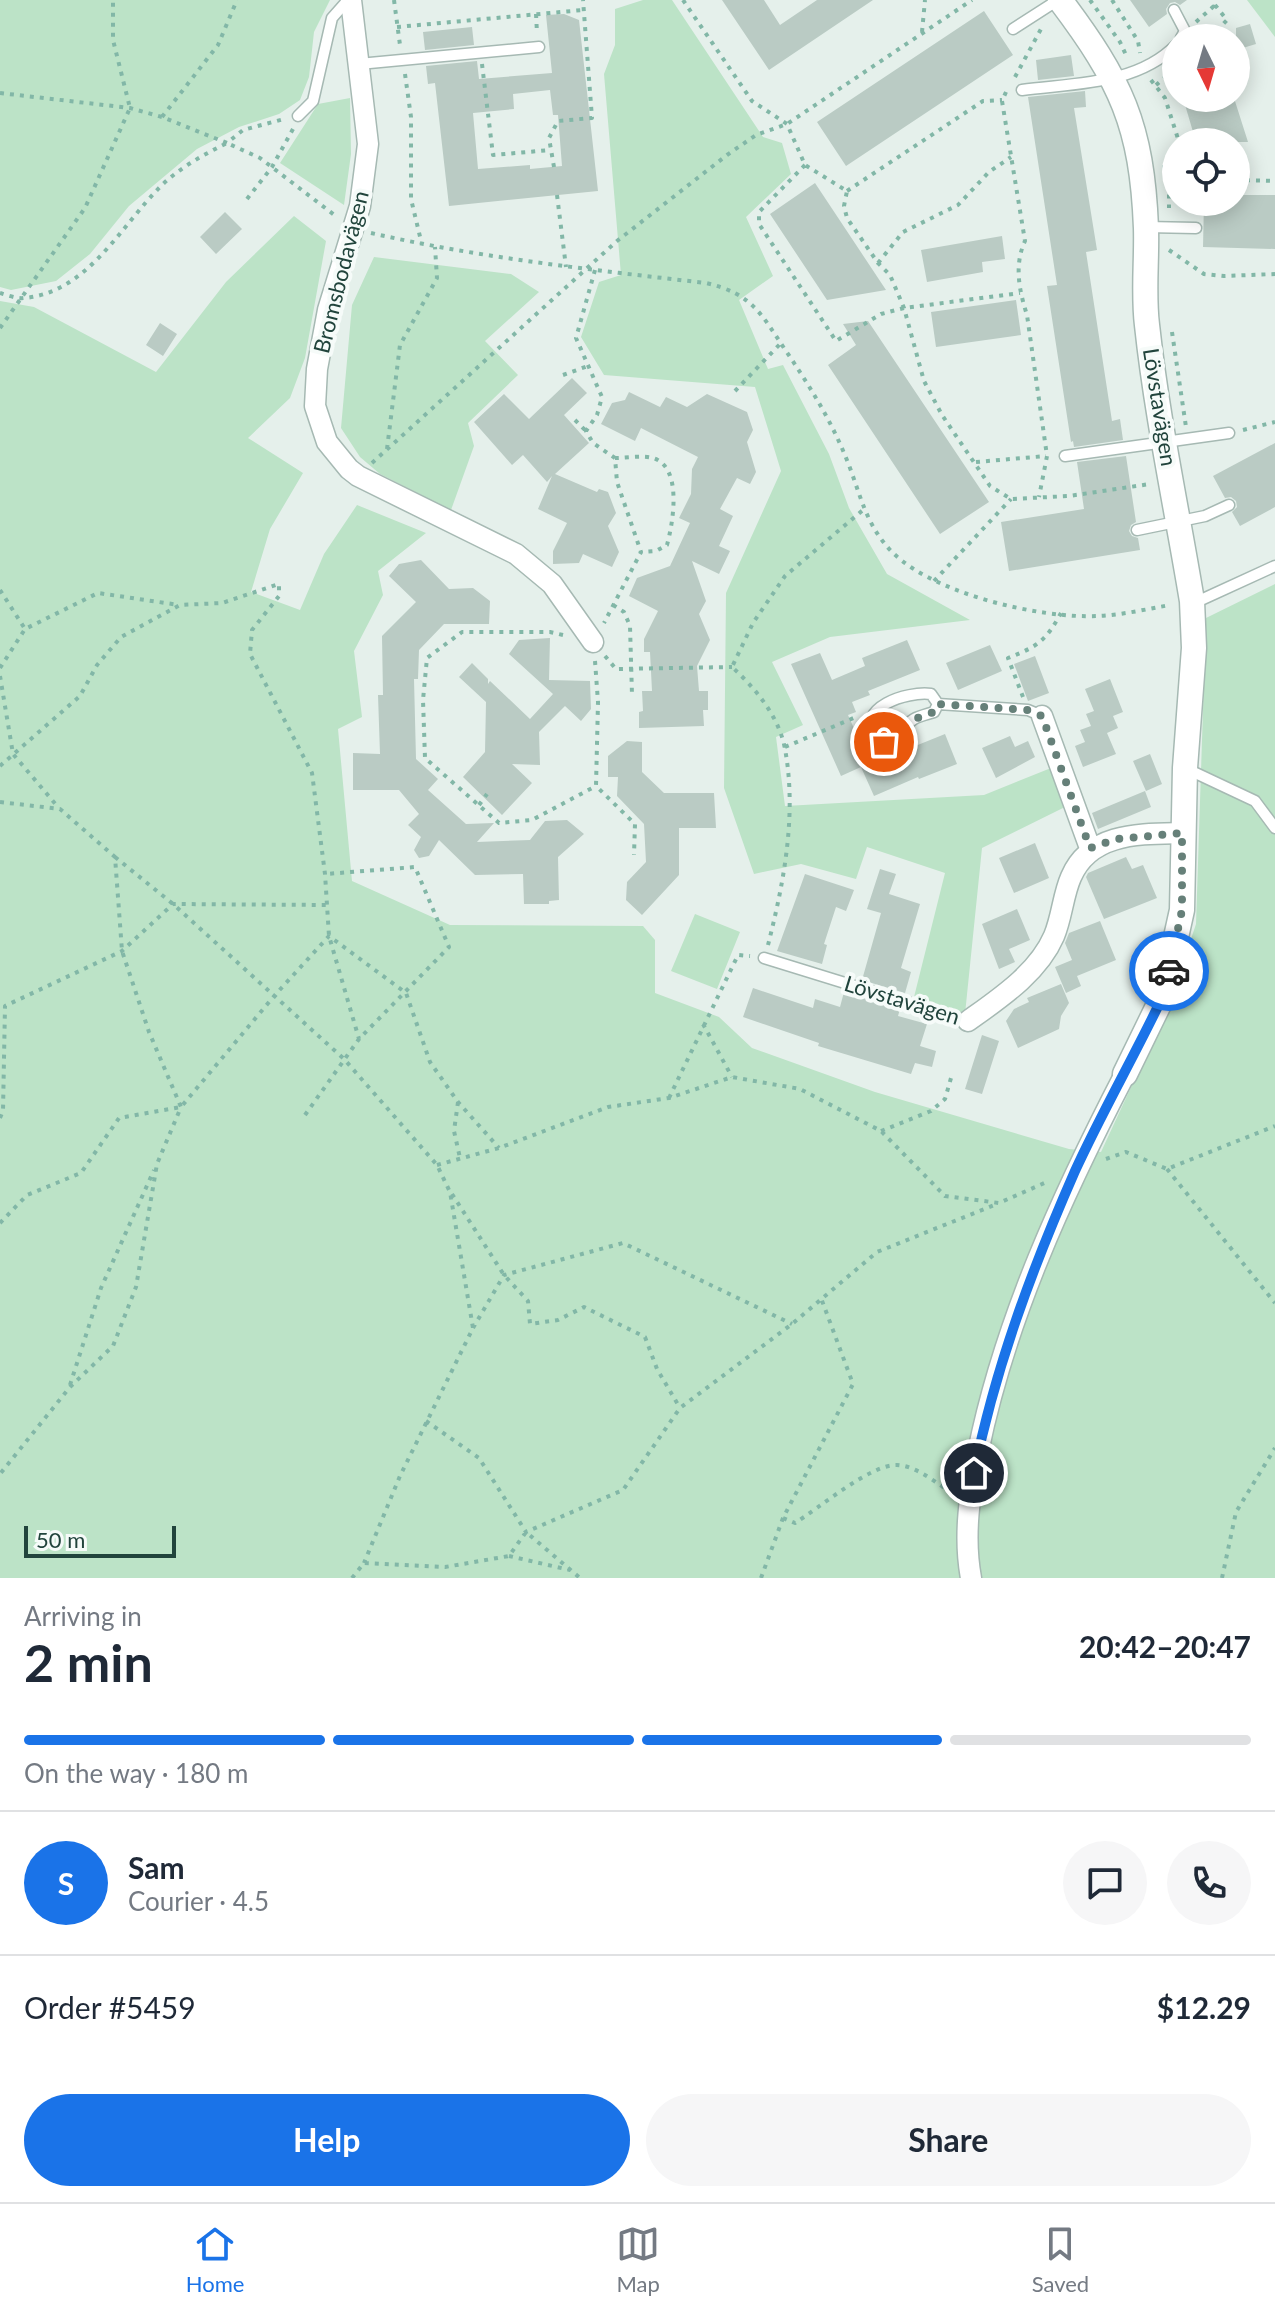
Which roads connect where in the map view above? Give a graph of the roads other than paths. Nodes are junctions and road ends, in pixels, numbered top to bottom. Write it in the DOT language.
graph roads {
  1 [pos="349,0"];
  2 [pos="1054,3"];
  3 [pos="1174,10"];
  4 [pos="1179,24"];
  5 [pos="1013,29"];
  6 [pos="539,47"];
  7 [pos="1162,58"];
  8 [pos="359,64"];
  9 [pos="1114,78"];
  10 [pos="1022,90"];
  11 [pos="298,116"];
  12 [pos="1146,227"];
  13 [pos="1196,228"];
  14 [pos="1229,433"];
  15 [pos="1165,443"];
  16 [pos="1065,456"];
  17 [pos="1229,505"];
  18 [pos="1179,523"];
  19 [pos="1137,530"];
  20 [pos="1275,566"];
  21 [pos="1192,601"];
  22 [pos="593,642"];
  23 [pos="938,704"];
  24 [pos="1035,713"];
  25 [pos="1185,768"];
  26 [pos="1275,828"];
  27 [pos="1182,833"];
  28 [pos="1090,848"];
  29 [pos="764,958"];
  30 [pos="968,1021"];
  31 [pos="1125,1074"];
  32 [pos="971,1578"];
  1 -- 8 [label="street, Bromsbodavägen"];
  1 -- 11 [label="lane"];
  2 -- 5 [label="lane"];
  2 -- 9 [label="street, Lövstavägen"];
  3 -- 4 [label="lane"];
  6 -- 8 [label="lane"];
  7 -- 9 [label="lane"];
  8 -- 22 [label="street, Bromsbodavägen"];
  9 -- 10 [label="lane"];
  9 -- 12 [label="street, Lövstavägen"];
  12 -- 13 [label="lane"];
  12 -- 15 [label="street, Lövstavägen"];
  14 -- 15 [label="lane"];
  15 -- 16 [label="lane"];
  15 -- 18 [label="street, Lövstavägen"];
  17 -- 18 [label="lane"];
  18 -- 19 [label="lane"];
  18 -- 21 [label="street, Lövstavägen"];
  20 -- 21 [label="lane"];
  21 -- 25 [label="street, Lövstavägen"];
  23 -- 23 [label="lane"];
  23 -- 24 [label="lane"];
  24 -- 28 [label="street"];
  25 -- 26 [label="lane"];
  25 -- 27 [label="street, Lövstavägen"];
  27 -- 28 [label="street"];
  27 -- 31 [label="street, Lövstavägen"];
  28 -- 30 [label="street, Lövstavägen"];
  29 -- 30 [label="lane, Lövstavägen"];
  31 -- 32 [label="street, Lövstavägen"];
}
